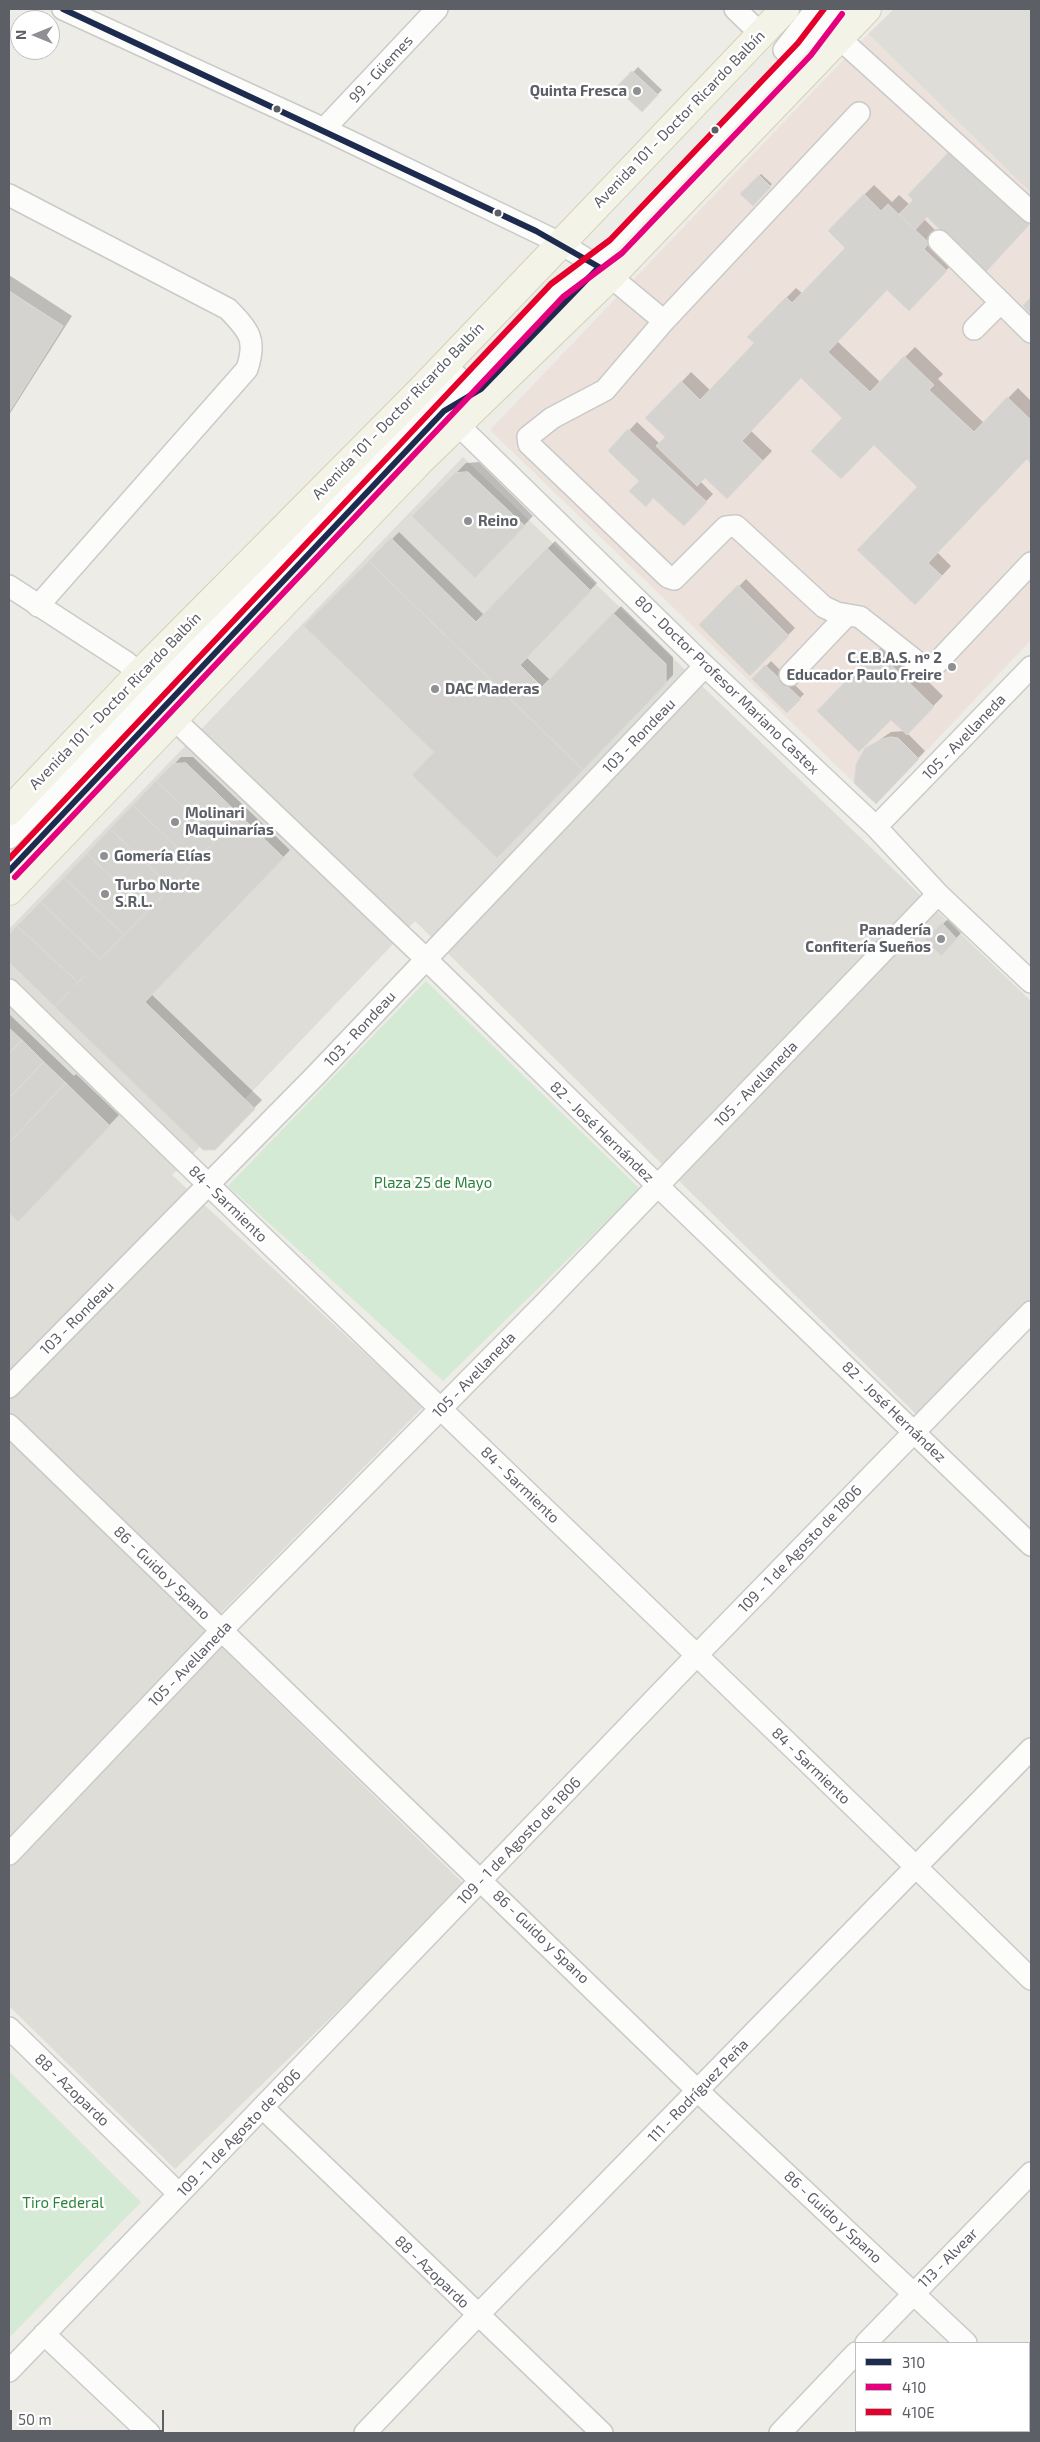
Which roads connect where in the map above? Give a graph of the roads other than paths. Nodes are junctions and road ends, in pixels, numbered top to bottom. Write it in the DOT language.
graph roads {
  1 [pos="63,9"];
  2 [pos="438,9"];
  3 [pos="735,9"];
  4 [pos="785,9"];
  5 [pos="816,9"];
  6 [pos="835,9"];
  7 [pos="867,9"];
  8 [pos="761,34"];
  9 [pos="839,38"];
  10 [pos="859,113"];
  11 [pos="324,129"];
  12 [pos="9,195"];
  13 [pos="1031,212"];
  14 [pos="939,241"];
  15 [pos="589,261"];
  16 [pos="1001,302"];
  17 [pos="664,321"];
  18 [pos="974,329"];
  19 [pos="1031,332"];
  20 [pos="438,407"];
  21 [pos="1031,563"];
  22 [pos="9,586"];
  23 [pos="38,606"];
  24 [pos="848,614"];
  25 [pos="705,666"];
  26 [pos="1031,667"];
  27 [pos="139,674"];
  28 [pos="790,675"];
  29 [pos="173,718"];
  30 [pos="9,811"];
  31 [pos="876,827"];
  32 [pos="9,838"];
  33 [pos="9,871"];
  34 [pos="9,891"];
  35 [pos="938,894"];
  36 [pos="426,958"];
  37 [pos="1031,982"];
  38 [pos="9,990"];
  39 [pos="208,1186"];
  40 [pos="658,1186"];
  41 [pos="1031,1312"];
  42 [pos="9,1386"];
  43 [pos="441,1409"];
  44 [pos="9,1425"];
  45 [pos="915,1432"];
  46 [pos="1031,1545"];
  47 [pos="222,1630"];
  48 [pos="697,1655"];
  49 [pos="1031,1748"];
  50 [pos="9,1854"];
  51 [pos="916,1866"];
  52 [pos="482,1879"];
  53 [pos="1031,1979"];
  54 [pos="9,2028"];
  55 [pos="698,2090"];
  56 [pos="264,2108"];
  57 [pos="1031,2174"];
  58 [pos="179,2194"];
  59 [pos="914,2293"];
  60 [pos="477,2316"];
  61 [pos="44,2334"];
  62 [pos="867,2342"];
  63 [pos="965,2342"];
  64 [pos="855,2354"];
  65 [pos="9,2371"];
  66 [pos="149,2433"];
  67 [pos="365,2433"];
  68 [pos="602,2433"];
  69 [pos="780,2433"];
  1 -- 11 [label="street"];
  2 -- 11 [label="street, 99 - Güemes"];
  3 -- 8 [label="street"];
  4 -- 8 [label="main road, Avenida 101 - Doctor Ricardo Balbín"];
  5 -- 15 [label="street"];
  6 -- 15 [label="street"];
  7 -- 9 [label="main road, Avenida 101 - Doctor Ricardo Balbín"];
  8 -- 15 [label="main road, Avenida 101 - Doctor Ricardo Balbín"];
  9 -- 13 [label="street"];
  9 -- 15 [label="main road, Avenida 101 - Doctor Ricardo Balbín"];
  10 -- 17 [label="street"];
  11 -- 15 [label="street"];
  12 -- 23 [label="street"];
  14 -- 16 [label="street"];
  15 -- 17 [label="street"];
  15 -- 20 [label="main road, Avenida 101 - Doctor Ricardo Balbín"];
  15 -- 20 [label="main road, Avenida 101 - Doctor Ricardo Balbín"];
  16 -- 18 [label="street"];
  16 -- 19 [label="street"];
  17 -- 24 [label="street"];
  20 -- 25 [label="street, 80 - Doctor Profesor Mariano Castex"];
  20 -- 27 [label="main road, Avenida 101 - Doctor Ricardo Balbín"];
  20 -- 29 [label="main road, Avenida 101 - Doctor Ricardo Balbín"];
  20 -- 32 [label="street"];
  20 -- 33 [label="street"];
  21 -- 24 [label="street"];
  22 -- 23 [label="street"];
  23 -- 27 [label="street"];
  24 -- 28 [label="street"];
  25 -- 31 [label="street, 80 - Doctor Profesor Mariano Castex"];
  25 -- 36 [label="street, 103 - Rondeau"];
  26 -- 31 [label="street, 105 - Avellaneda"];
  27 -- 30 [label="main road, Avenida 101 - Doctor Ricardo Balbín"];
  29 -- 34 [label="main road, Avenida 101 - Doctor Ricardo Balbín"];
  29 -- 36 [label="street, 82 - José Hernández"];
  31 -- 35 [label="street, 80 - Doctor Profesor Mariano Castex"];
  35 -- 37 [label="street, 80 - Doctor Profesor Mariano Castex"];
  35 -- 40 [label="street, 105 - Avellaneda"];
  36 -- 39 [label="street, 103 - Rondeau"];
  36 -- 40 [label="street, 82 - José Hernández"];
  38 -- 39 [label="street, 84 - Sarmiento"];
  39 -- 42 [label="street, 103 - Rondeau"];
  39 -- 43 [label="street, 84 - Sarmiento"];
  40 -- 43 [label="street, 105 - Avellaneda"];
  40 -- 45 [label="street, 82 - José Hernández"];
  41 -- 45 [label="street, 109 - 1 de Agosto de 1806"];
  43 -- 47 [label="street, 105 - Avellaneda"];
  43 -- 48 [label="street, 84 - Sarmiento"];
  44 -- 47 [label="street, 86 - Guido y Spano"];
  45 -- 46 [label="street, 82 - José Hernández"];
  45 -- 48 [label="street, 109 - 1 de Agosto de 1806"];
  47 -- 50 [label="street, 105 - Avellaneda"];
  47 -- 52 [label="street, 86 - Guido y Spano"];
  48 -- 51 [label="street, 84 - Sarmiento"];
  48 -- 52 [label="street, 109 - 1 de Agosto de 1806"];
  49 -- 51 [label="street, 111 - Rodríguez Peña"];
  51 -- 53 [label="street, 84 - Sarmiento"];
  51 -- 55 [label="street, 111 - Rodríguez Peña"];
  52 -- 55 [label="street, 86 - Guido y Spano"];
  52 -- 56 [label="street, 109 - 1 de Agosto de 1806"];
  54 -- 58 [label="street, 88 - Azopardo"];
  55 -- 59 [label="street, 86 - Guido y Spano"];
  55 -- 60 [label="street, 111 - Rodríguez Peña"];
  56 -- 58 [label="street, 109 - 1 de Agosto de 1806"];
  56 -- 60 [label="street, 88 - Azopardo"];
  57 -- 59 [label="street, 113 - Alvear"];
  58 -- 61 [label="street, 109 - 1 de Agosto de 1806"];
  59 -- 62 [label="street, 113 - Alvear"];
  59 -- 63 [label="street, 86 - Guido y Spano"];
  60 -- 67 [label="street, 111 - Rodríguez Peña"];
  60 -- 68 [label="street, 88 - Azopardo"];
  61 -- 65 [label="street, 109 - 1 de Agosto de 1806"];
  61 -- 66 [label="street"];
  64 -- 69 [label="street"];
}
